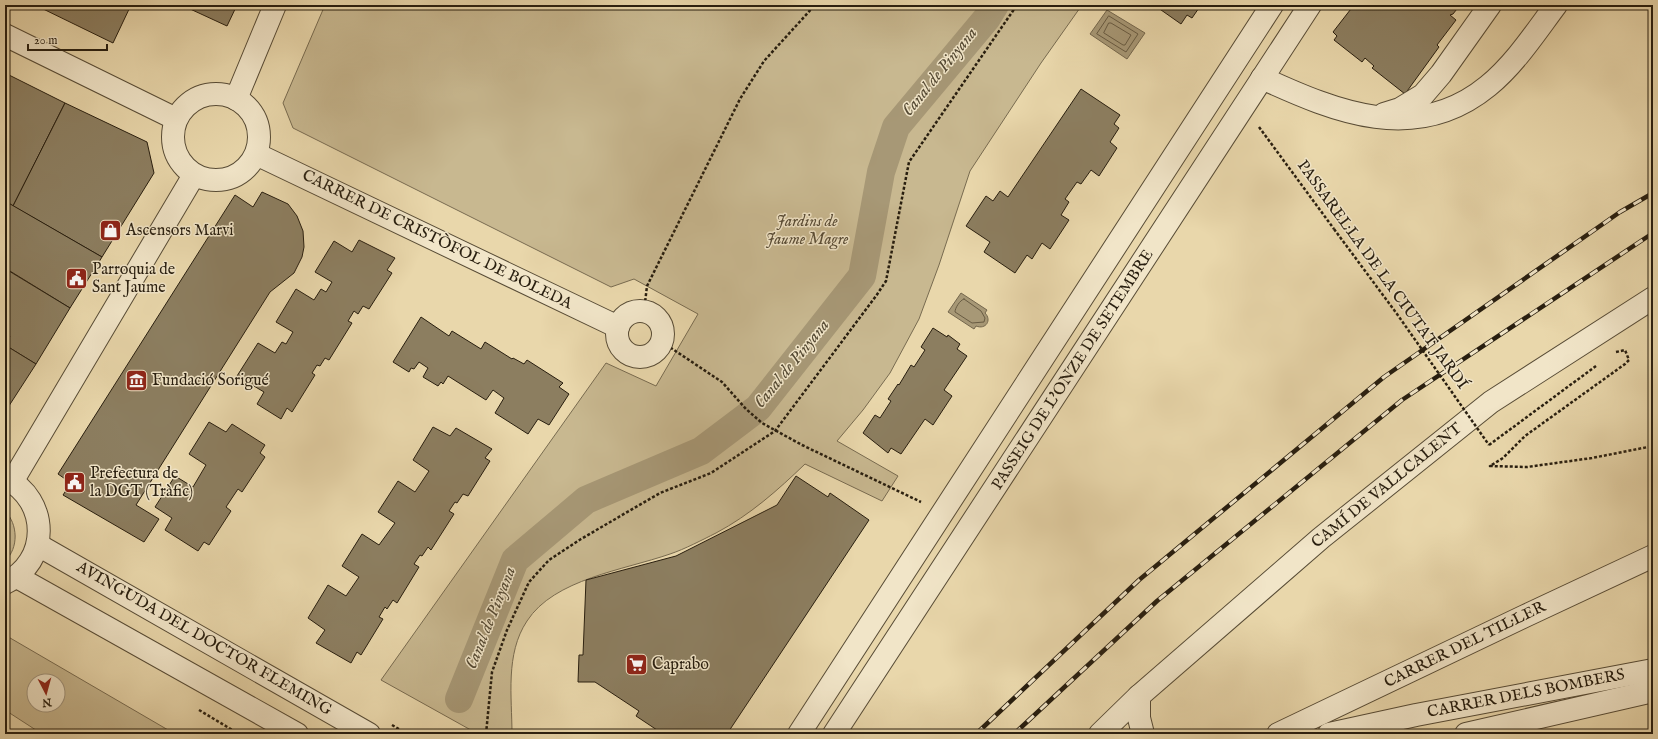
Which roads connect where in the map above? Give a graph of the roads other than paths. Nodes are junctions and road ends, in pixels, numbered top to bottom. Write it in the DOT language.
graph roads {
  1 [pos="275,5"];
  2 [pos="1272,5"];
  3 [pos="1310,5"];
  4 [pos="1490,5"];
  5 [pos="1556,5"];
  6 [pos="5,35"];
  7 [pos="1262,78"];
  8 [pos="236,99"];
  9 [pos="1374,118"];
  10 [pos="176,119"];
  11 [pos="256,154"];
  12 [pos="194,175"];
  13 [pos="1653,298"];
  14 [pos="618,327"];
  15 [pos="8,480"];
  16 [pos="38,545"];
  17 [pos="1653,556"];
  18 [pos="11,580"];
  19 [pos="1653,670"];
  20 [pos="1653,691"];
  21 [pos="1139,696"];
  22 [pos="297,734"];
  23 [pos="369,734"];
  24 [pos="799,734"];
  25 [pos="834,734"];
  26 [pos="1100,734"];
  27 [pos="1142,734"];
  28 [pos="1278,734"];
  29 [pos="1329,734"];
  30 [pos="1466,734"];
  1 -- 8 [label="street"];
  2 -- 24 [label="street, PASSEIG DE L'ONZE DE SETEMBRE"];
  3 -- 7 [label="street, PASSEIG DE L'ONZE DE SETEMBRE"];
  4 -- 9 [label="street"];
  5 -- 9 [label="street"];
  6 -- 10 [label="street"];
  7 -- 9 [label="street"];
  7 -- 25 [label="street, PASSEIG DE L'ONZE DE SETEMBRE"];
  8 -- 10 [label="street"];
  8 -- 11 [label="street"];
  10 -- 12 [label="street"];
  11 -- 12 [label="street"];
  11 -- 14 [label="street, CARRER DE CRISTÒFOL DE BOLEDA"];
  12 -- 15 [label="street"];
  13 -- 21 [label="street, CAMÍ DE VALLCALENT"];
  14 -- 14 [label="street"];
  15 -- 16 [label="street"];
  16 -- 18 [label="street"];
  16 -- 23 [label="street, AVINGUDA DEL DOCTOR FLEMING"];
  17 -- 28 [label="street, CARRER DEL TIL·LER"];
  18 -- 22 [label="street"];
  19 -- 29 [label="street, CARRER DELS BOMBERS"];
  20 -- 30 [label="street"];
  21 -- 26 [label="street, CAMÍ DE VALLCALENT"];
  21 -- 27 [label="street"];
}
